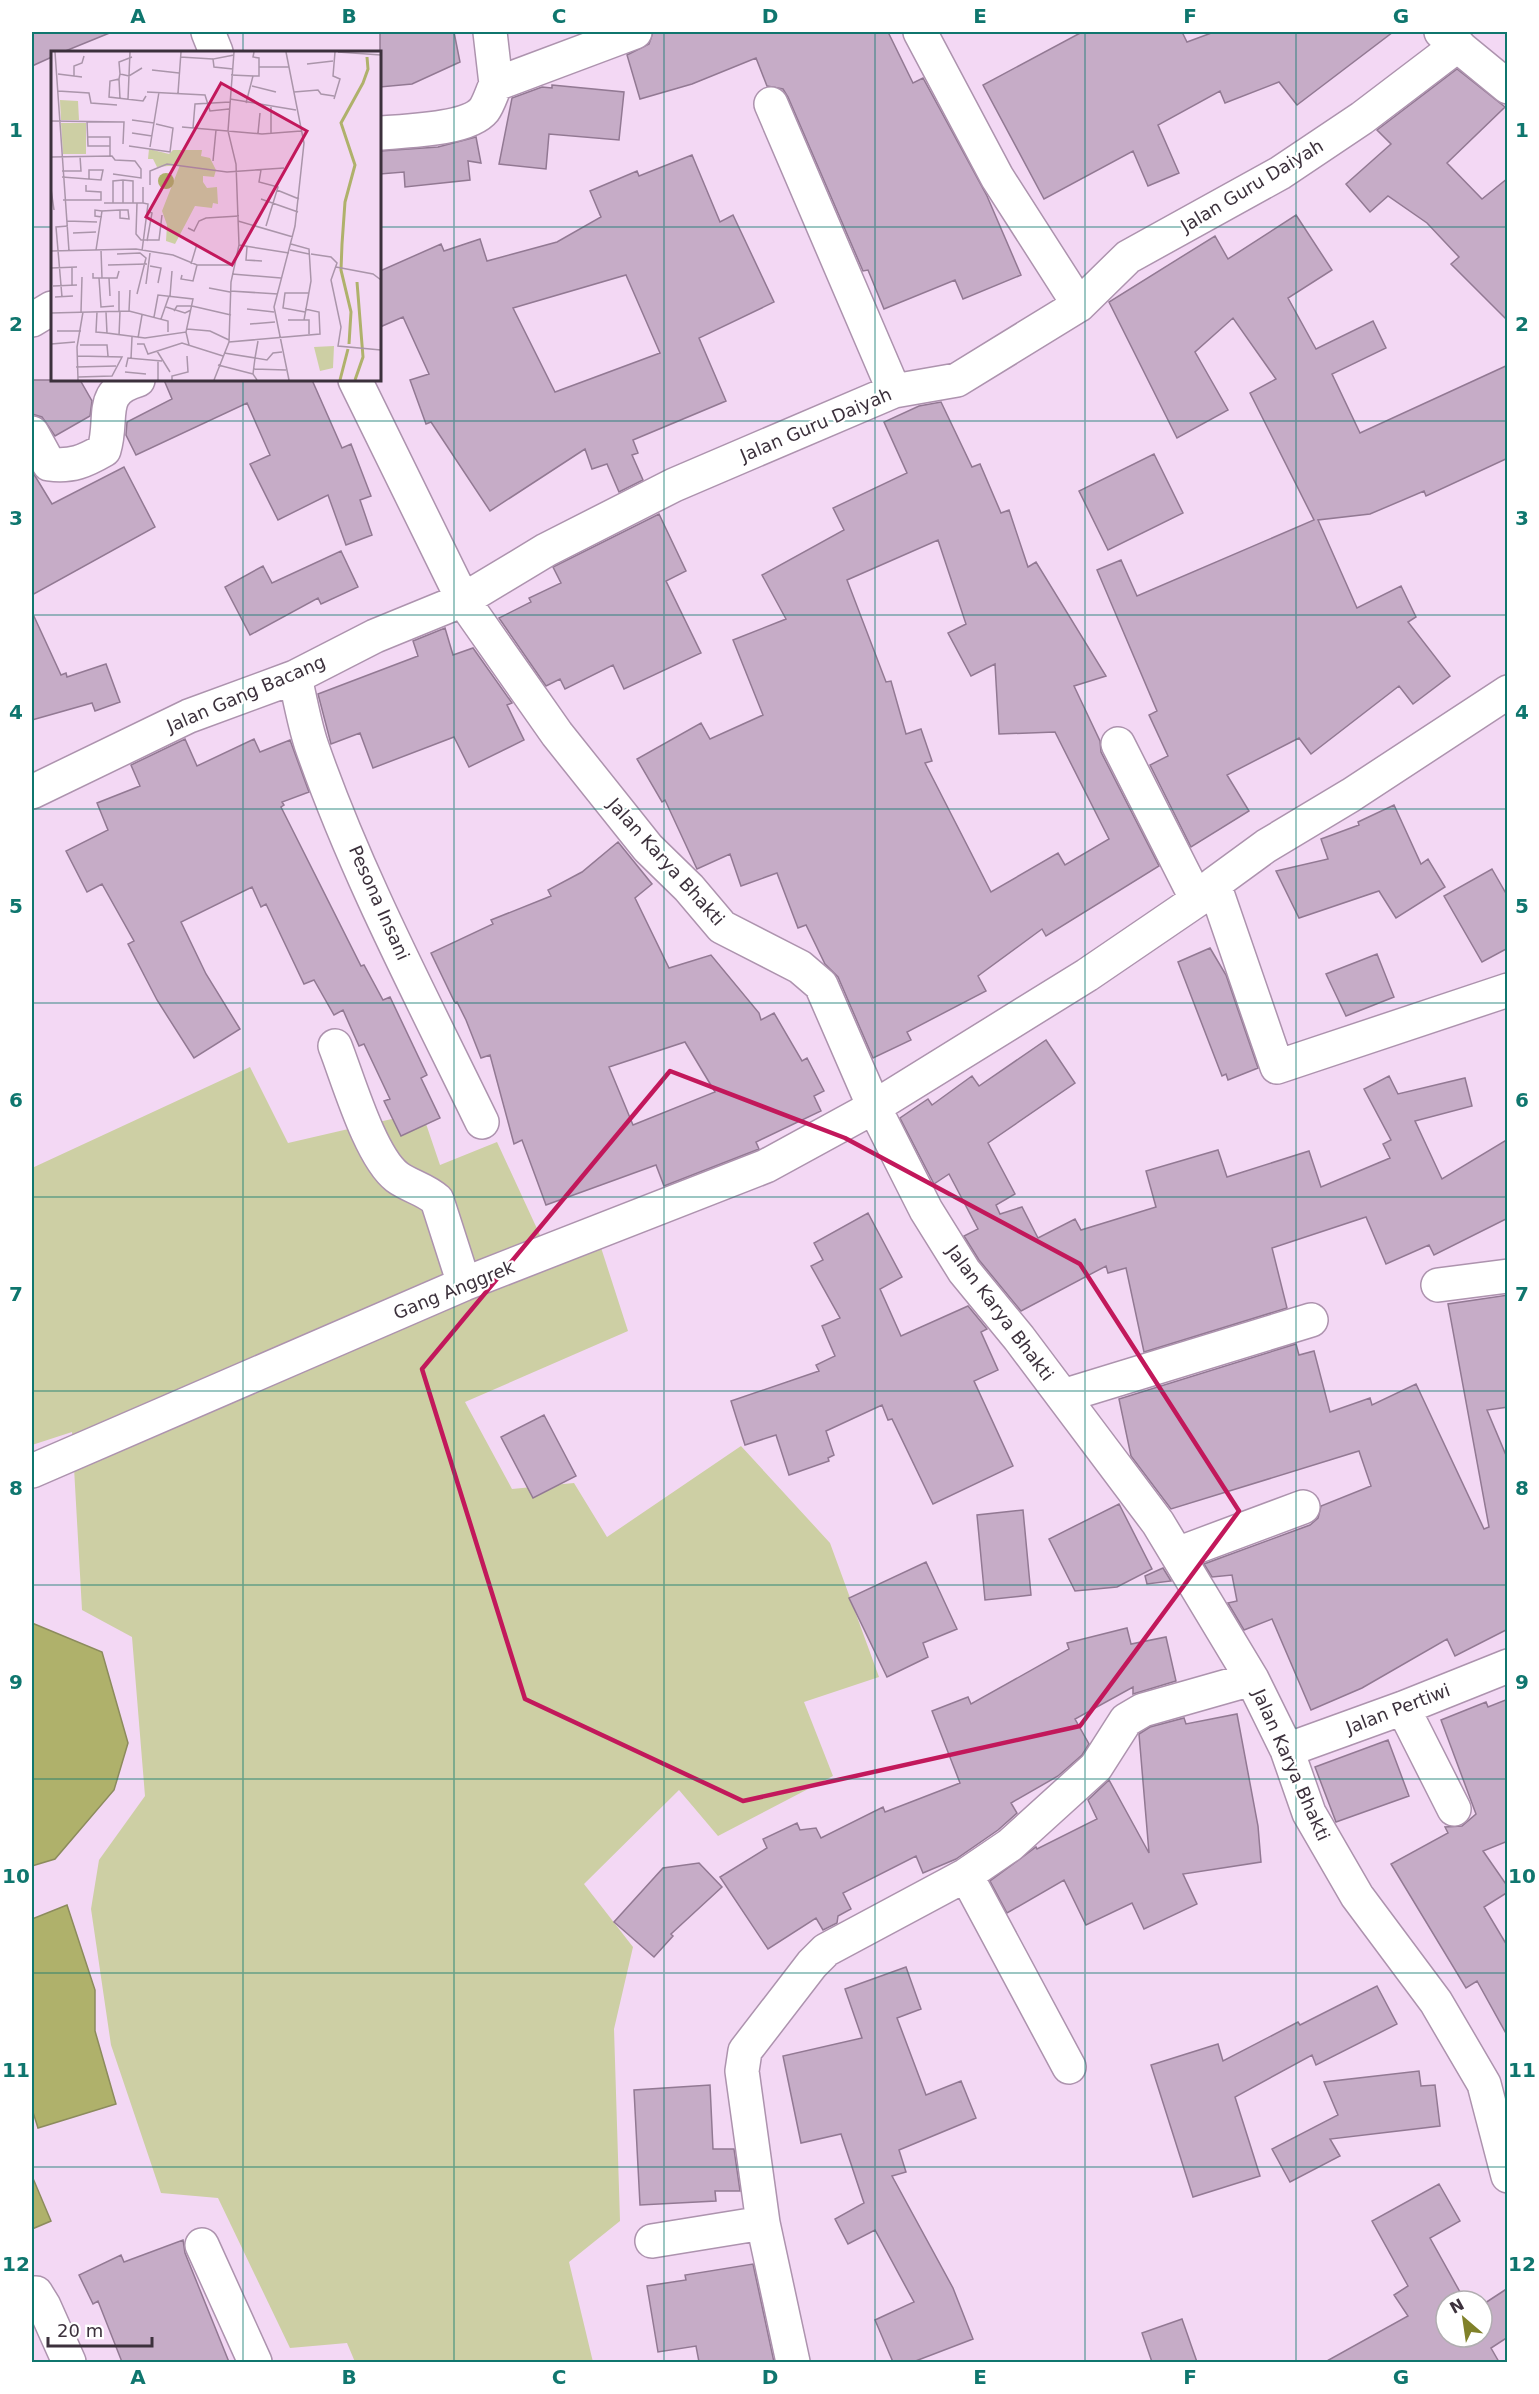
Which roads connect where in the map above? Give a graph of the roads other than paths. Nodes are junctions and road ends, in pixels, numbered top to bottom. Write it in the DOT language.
graph roads {
  1 [pos="208,32"];
  2 [pos="490,32"];
  3 [pos="635,32"];
  4 [pos="920,32"];
  5 [pos="1450,38"];
  6 [pos="216,51"];
  7 [pos="496,84"];
  8 [pos="1508,87"];
  9 [pos="771,104"];
  10 [pos="381,134"];
  11 [pos="1079,305"];
  12 [pos="51,309"];
  13 [pos="32,320"];
  14 [pos="136,381"];
  15 [pos="355,381"];
  16 [pos="894,391"];
  17 [pos="32,433"];
  18 [pos="463,600"];
  19 [pos="295,677"];
  20 [pos="1508,692"];
  21 [pos="1118,744"];
  22 [pos="32,792"];
  23 [pos="1206,892"];
  24 [pos="1508,990"];
  25 [pos="335,1046"];
  26 [pos="874,1107"];
  27 [pos="482,1122"];
  28 [pos="1508,1276"];
  29 [pos="464,1284"];
  30 [pos="1438,1285"];
  31 [pos="1311,1320"];
  32 [pos="1063,1396"];
  33 [pos="32,1471"];
  34 [pos="1303,1508"];
  35 [pos="1178,1554"];
  36 [pos="1508,1666"];
  37 [pos="1252,1678"];
  38 [pos="1403,1708"];
  39 [pos="1287,1750"];
  40 [pos="1454,1809"];
  41 [pos="966,1875"];
  42 [pos="1069,2067"];
  43 [pos="1496,2083"];
  44 [pos="1508,2176"];
  45 [pos="762,2223"];
  46 [pos="652,2241"];
  47 [pos="202,2245"];
  48 [pos="32,2293"];
  49 [pos="69,2362"];
  50 [pos="255,2362"];
  51 [pos="793,2362"];
  1 -- 6 [label="street"];
  2 -- 7 [label="street"];
  3 -- 7 [label="street"];
  4 -- 11 [label="street"];
  5 -- 8 [label="street"];
  5 -- 11 [label="street, Jalan Guru Daiyah"];
  7 -- 10 [label="street"];
  9 -- 16 [label="street"];
  11 -- 16 [label="street, Jalan Guru Daiyah"];
  12 -- 13 [label="street"];
  14 -- 17 [label="street"];
  15 -- 18 [label="street, Jalan Karya Bhakti"];
  16 -- 18 [label="street, Jalan Guru Daiyah"];
  18 -- 19 [label="street, Jalan Gang Bacang"];
  18 -- 26 [label="street, Jalan Karya Bhakti"];
  19 -- 22 [label="street, Jalan Gang Bacang"];
  19 -- 27 [label="street, Pesona Insani"];
  20 -- 23 [label="street, Gang Anggrek"];
  21 -- 23 [label="street"];
  23 -- 24 [label="street"];
  23 -- 26 [label="street, Gang Anggrek"];
  25 -- 29 [label="street"];
  26 -- 29 [label="street, Gang Anggrek"];
  26 -- 32 [label="street, Jalan Karya Bhakti"];
  28 -- 30 [label="street"];
  29 -- 33 [label="street, Gang Anggrek"];
  31 -- 32 [label="street"];
  32 -- 35 [label="street, Jalan Karya Bhakti"];
  34 -- 35 [label="street"];
  35 -- 37 [label="street, Jalan Karya Bhakti"];
  36 -- 38 [label="street, Jalan Pertiwi"];
  37 -- 39 [label="street, Jalan Karya Bhakti"];
  37 -- 41 [label="street"];
  38 -- 39 [label="street, Jalan Pertiwi"];
  38 -- 40 [label="street"];
  39 -- 43 [label="street, Jalan Karya Bhakti"];
  41 -- 42 [label="street"];
  41 -- 45 [label="street"];
  43 -- 44 [label="street, Jalan Karya Bhakti"];
  45 -- 46 [label="street"];
  45 -- 51 [label="street"];
  47 -- 50 [label="street"];
  48 -- 49 [label="street"];
}
